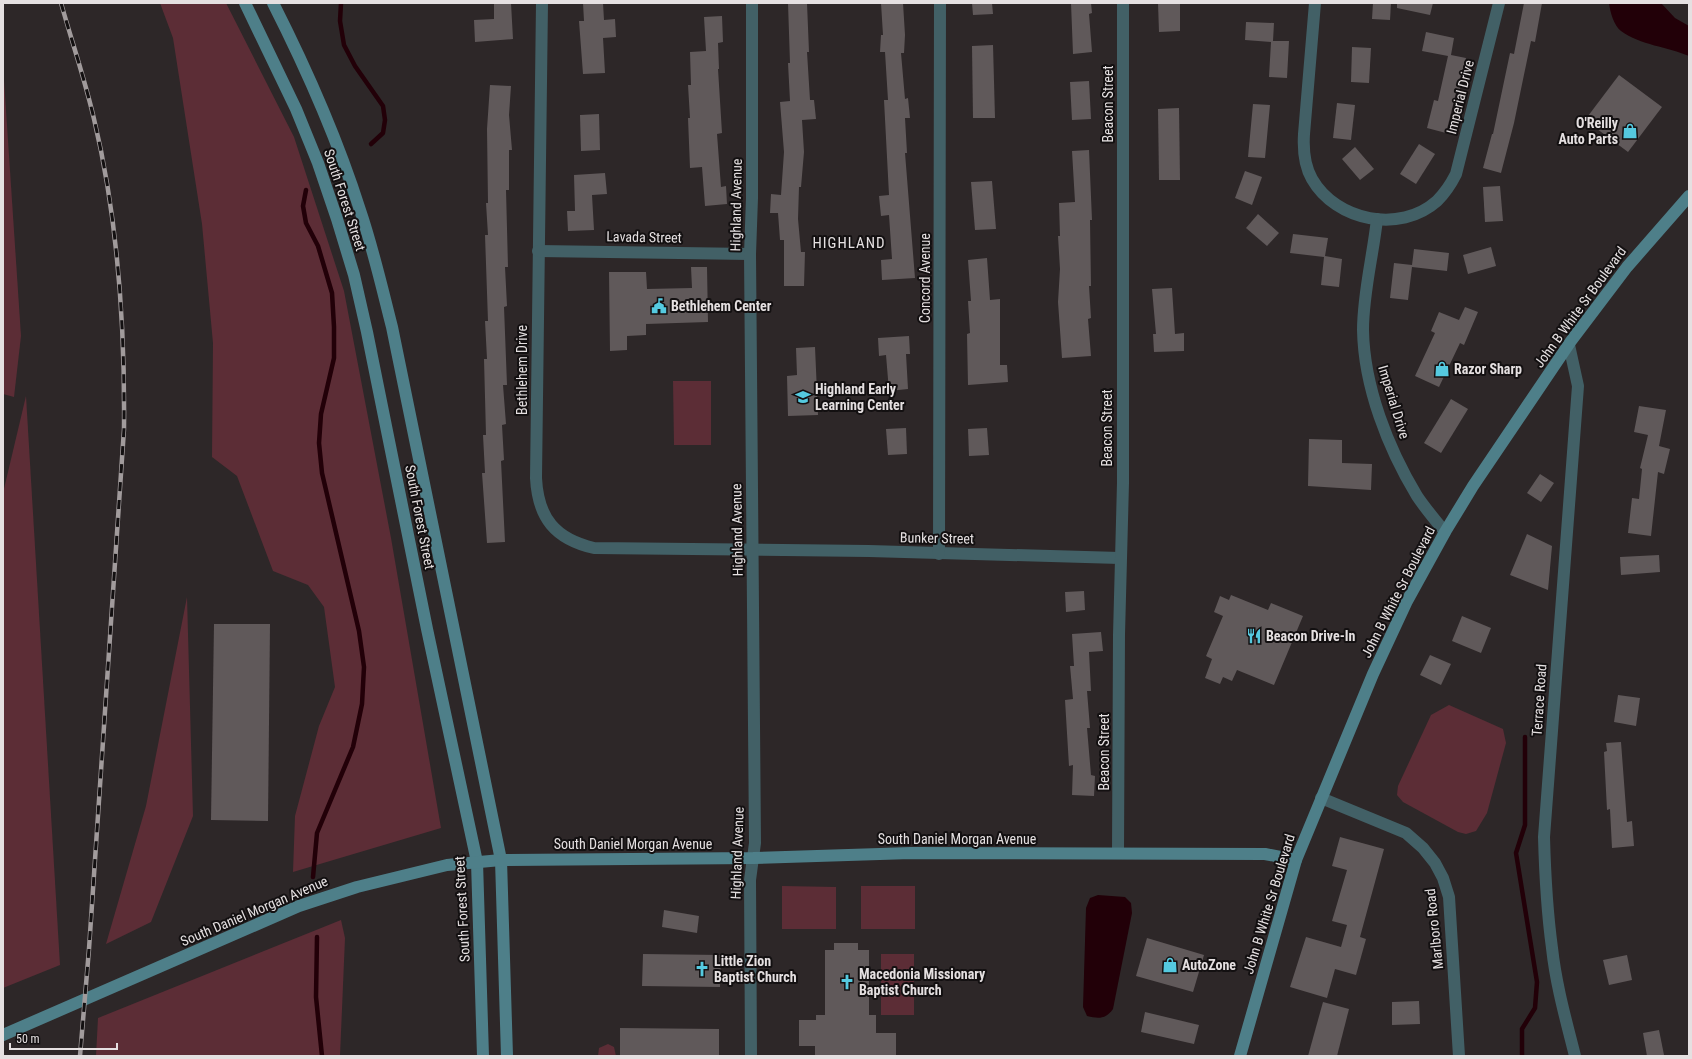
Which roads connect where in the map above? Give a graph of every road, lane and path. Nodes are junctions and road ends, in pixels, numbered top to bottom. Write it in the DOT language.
graph roads {
  1 [pos="245,3"];
  2 [pos="273,3"];
  3 [pos="542,3"];
  4 [pos="752,3"];
  5 [pos="940,3"];
  6 [pos="1123,3"];
  7 [pos="1315,3"];
  8 [pos="1499,3"];
  9 [pos="1689,196"];
  10 [pos="1377,219"];
  11 [pos="538,251"];
  12 [pos="750,254"];
  13 [pos="1568,345"];
  14 [pos="1445,532"];
  15 [pos="752,549"];
  16 [pos="939,554"];
  17 [pos="1120,558"];
  18 [pos="1321,798"];
  19 [pos="1118,854"];
  20 [pos="753,858"];
  21 [pos="501,860"];
  22 [pos="1296,860"];
  23 [pos="477,862"];
  24 [pos="3,1035"];
  25 [pos="483,1056"];
  26 [pos="507,1056"];
  27 [pos="751,1056"];
  28 [pos="1240,1056"];
  29 [pos="1459,1056"];
  30 [pos="1575,1056"];
  1 -- 23 [label="main road, South Forest Street"];
  2 -- 21 [label="main road, South Forest Street"];
  3 -- 11 [label="street, Bethlehem Drive"];
  4 -- 12 [label="street, Highland Avenue"];
  5 -- 16 [label="street, Concord Avenue"];
  6 -- 17 [label="street, Beacon Street"];
  7 -- 10 [label="street, Imperial Drive"];
  8 -- 10 [label="street, Imperial Drive"];
  9 -- 13 [label="main road, John B White Sr Boulevard"];
  10 -- 14 [label="street, Imperial Drive"];
  11 -- 12 [label="street, Lavada Street"];
  11 -- 15 [label="street, Bethlehem Drive"];
  12 -- 15 [label="street, Highland Avenue"];
  13 -- 14 [label="main road, John B White Sr Boulevard"];
  13 -- 30 [label="street, Terrace Road"];
  14 -- 18 [label="main road, John B White Sr Boulevard"];
  15 -- 16 [label="street, Bunker Street"];
  15 -- 20 [label="street, Highland Avenue"];
  16 -- 17 [label="street, Bunker Street"];
  17 -- 19 [label="street, Beacon Street"];
  18 -- 22 [label="main road, John B White Sr Boulevard"];
  18 -- 29 [label="street, Marlboro Road"];
  19 -- 20 [label="main road, South Daniel Morgan Avenue"];
  19 -- 22 [label="main road, South Daniel Morgan Avenue"];
  20 -- 21 [label="main road, South Daniel Morgan Avenue"];
  20 -- 27 [label="street, Highland Avenue"];
  21 -- 23 [label="main road, South Daniel Morgan Avenue"];
  21 -- 26 [label="main road, South Forest Street"];
  22 -- 28 [label="main road, John B White Sr Boulevard"];
  23 -- 24 [label="main road, South Daniel Morgan Avenue"];
  23 -- 25 [label="main road, South Forest Street"];
}
